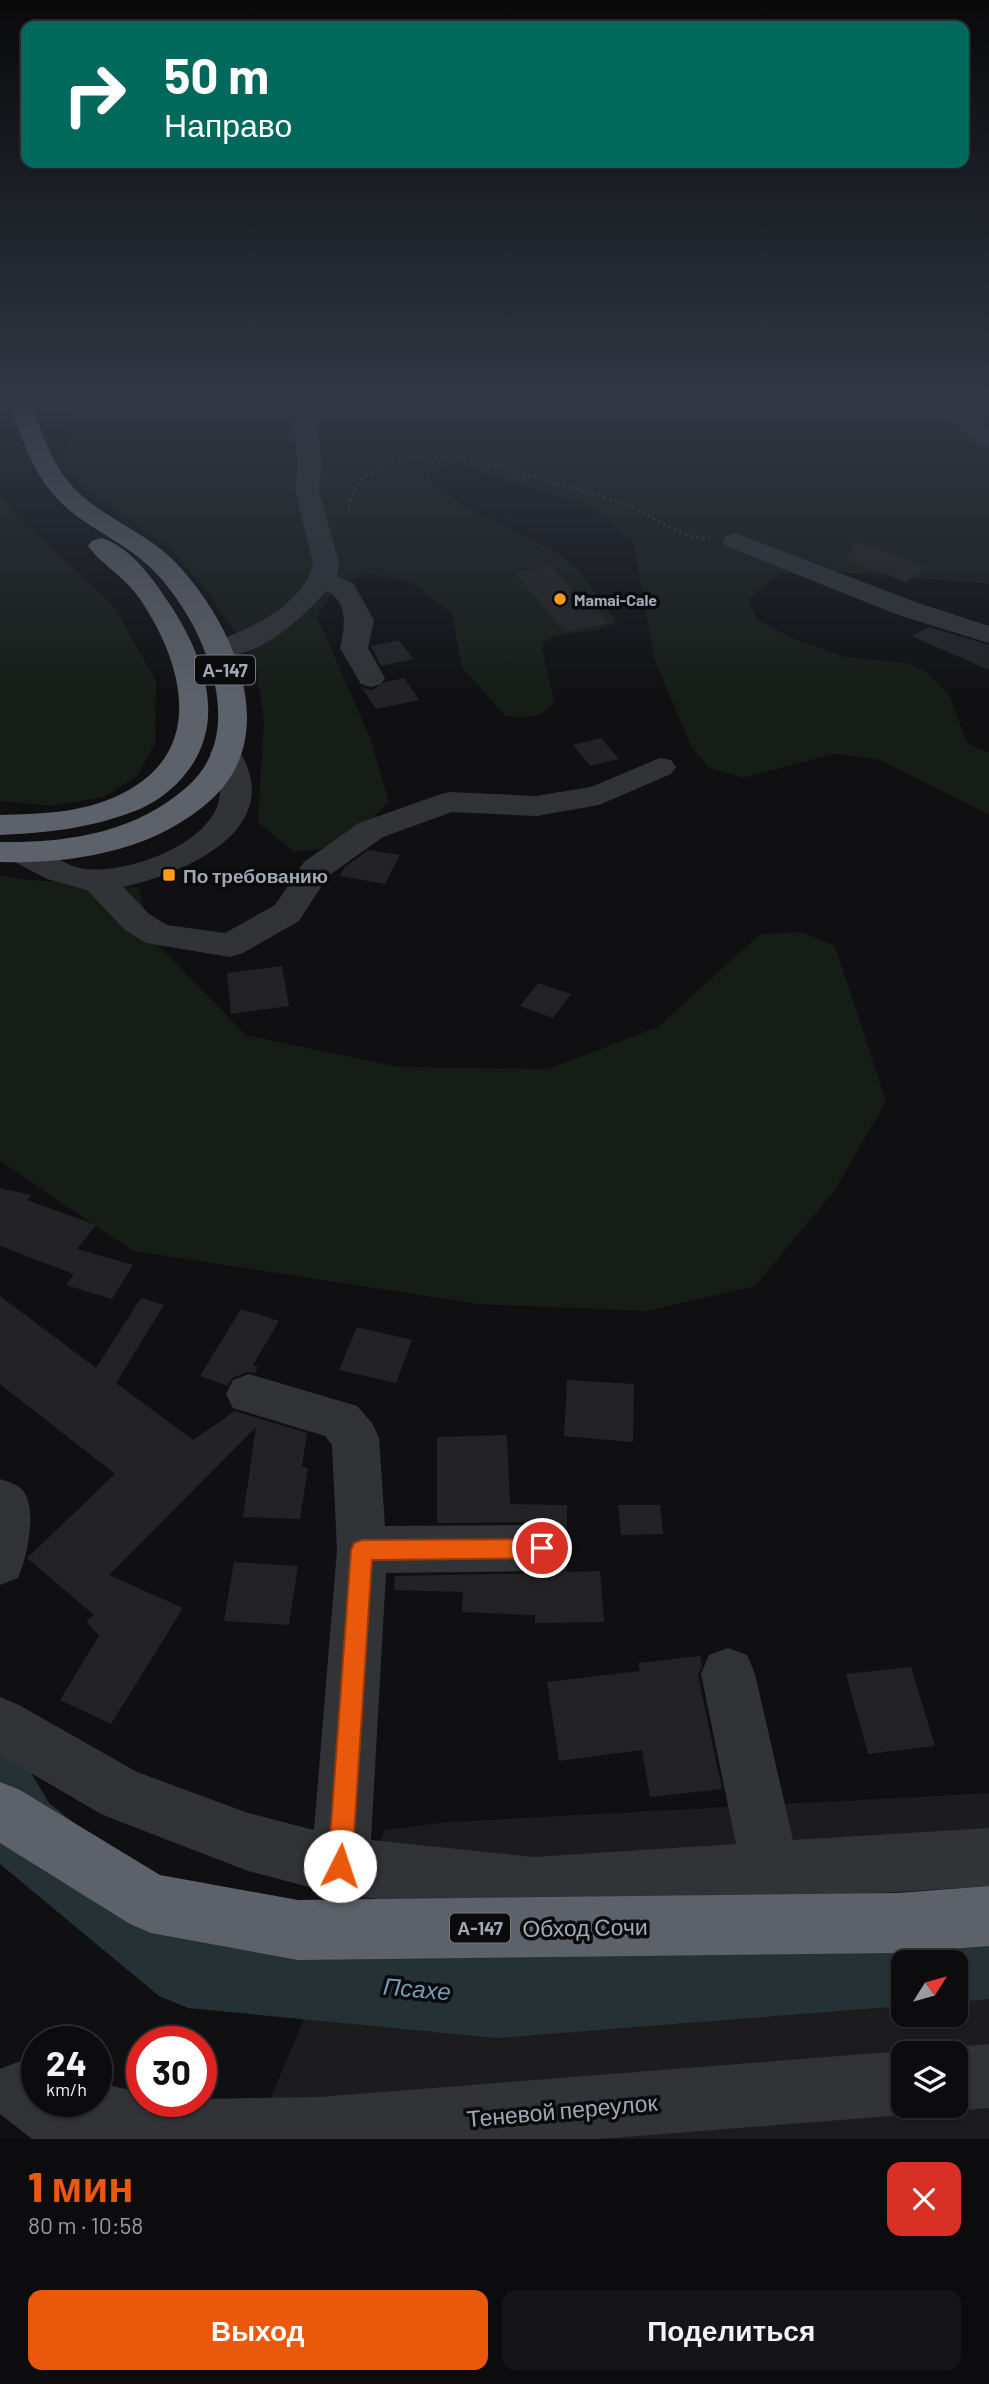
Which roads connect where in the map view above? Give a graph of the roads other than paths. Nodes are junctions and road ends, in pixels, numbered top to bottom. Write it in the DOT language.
graph roads {
  1 [pos="45,502"];
  2 [pos="75,502"];
  3 [pos="310,502"];
  4 [pos="735,541"];
  5 [pos="319,582"];
  6 [pos="989,635"];
  7 [pos="216,649"];
  8 [pos="371,678"];
  9 [pos="225,753"];
  10 [pos="660,767"];
  11 [pos="0,825"];
  12 [pos="11,852"];
  13 [pos="97,881"];
  14 [pos="249,1394"];
  15 [pos="0,1501"];
  16 [pos="542,1548"];
  17 [pos="362,1550"];
  18 [pos="0,1561"];
  19 [pos="728,1674"];
  20 [pos="0,1724"];
  21 [pos="0,1810"];
  22 [pos="989,1857"];
  23 [pos="340,1866"];
  24 [pos="771,1871"];
  25 [pos="989,1916"];
  26 [pos="989,2076"];
  27 [pos="968,2078"];
  28 [pos="891,2084"];
  29 [pos="59,2117"];
  30 [pos="105,2117"];
  31 [pos="85,2139"];
  1 -- 11 [label="highway, А-147"];
  2 -- 7 [label="highway, А-147"];
  3 -- 5 [label="street"];
  4 -- 6 [label="street"];
  5 -- 7 [label="street"];
  5 -- 8 [label="street"];
  7 -- 9 [label="highway, А-147"];
  9 -- 12 [label="highway, А-147"];
  9 -- 13 [label="street"];
  10 -- 13 [label="street"];
  12 -- 13 [label="street"];
  14 -- 17 [label="street"];
  15 -- 18 [label="street"];
  16 -- 17 [label="street"];
  17 -- 23 [label="street"];
  19 -- 24 [label="street"];
  20 -- 23 [label="street"];
  21 -- 25 [label="highway, Обход Сочи / А-147"];
  22 -- 24 [label="street"];
  23 -- 24 [label="street"];
  26 -- 27 [label="street"];
  28 -- 30 [label="street, Теневой переулок"];
  29 -- 31 [label="street"];
}
